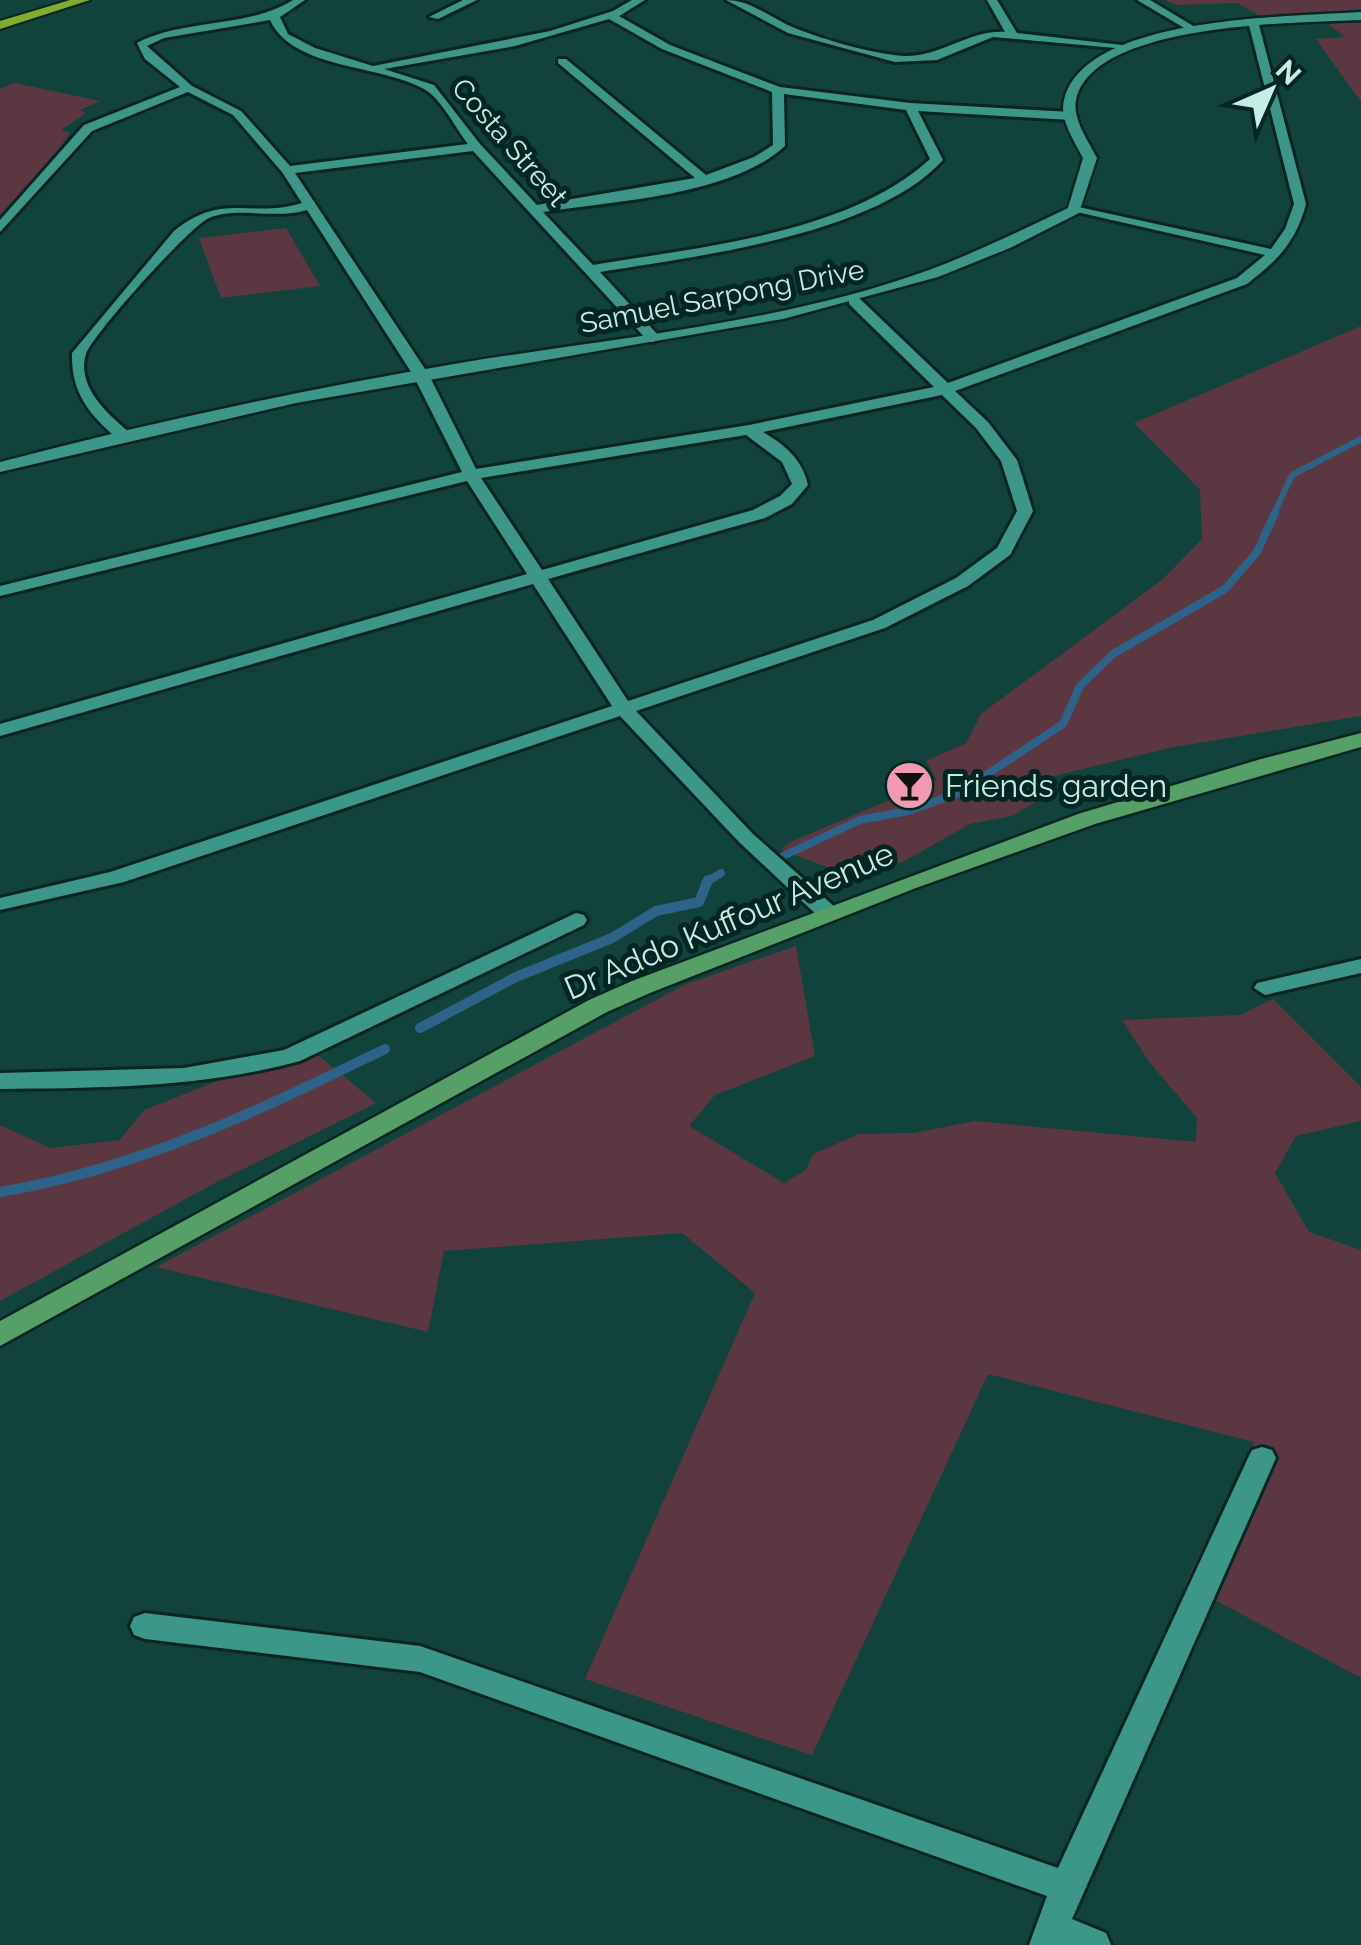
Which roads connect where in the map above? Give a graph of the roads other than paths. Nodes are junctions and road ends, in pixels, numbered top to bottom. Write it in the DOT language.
graph roads {
  1 [pos="84,0"];
  2 [pos="300,0"];
  3 [pos="472,0"];
  4 [pos="640,0"];
  5 [pos="731,0"];
  6 [pos="992,0"];
  7 [pos="1142,0"];
  8 [pos="274,16"];
  9 [pos="611,16"];
  10 [pos="1361,16"];
  11 [pos="434,17"];
  12 [pos="0,25"];
  13 [pos="1254,26"];
  14 [pos="1195,30"];
  15 [pos="1012,34"];
  16 [pos="1126,46"];
  17 [pos="562,60"];
  18 [pos="375,68"];
  19 [pos="188,88"];
  20 [pos="778,90"];
  21 [pos="910,108"];
  22 [pos="1071,116"];
  23 [pos="476,147"];
  24 [pos="287,170"];
  25 [pos="702,179"];
  26 [pos="308,206"];
  27 [pos="534,209"];
  28 [pos="1074,210"];
  29 [pos="0,228"];
  30 [pos="1278,254"];
  31 [pos="590,270"];
  32 [pos="854,301"];
  33 [pos="653,338"];
  34 [pos="421,375"];
  35 [pos="943,390"];
  36 [pos="749,430"];
  37 [pos="122,434"];
  38 [pos="0,467"];
  39 [pos="470,475"];
  40 [pos="539,577"];
  41 [pos="0,592"];
  42 [pos="624,708"];
  43 [pos="0,730"];
  44 [pos="1361,740"];
  45 [pos="0,904"];
  46 [pos="828,913"];
  47 [pos="576,920"];
  48 [pos="1361,966"];
  49 [pos="1265,988"];
  50 [pos="0,1080"];
  51 [pos="0,1335"];
  52 [pos="1262,1458"];
  53 [pos="146,1626"];
  54 [pos="1067,1887"];
  55 [pos="1049,1936"];
  56 [pos="1094,1945"];
  1 -- 12 [label="highway"];
  2 -- 8 [label="street"];
  3 -- 11 [label="street"];
  4 -- 9 [label="street"];
  5 -- 15 [label="street"];
  6 -- 15 [label="street"];
  7 -- 14 [label="street"];
  8 -- 18 [label="street, Costa Street"];
  8 -- 19 [label="street"];
  9 -- 18 [label="street"];
  9 -- 20 [label="street"];
  10 -- 13 [label="street"];
  13 -- 14 [label="street"];
  13 -- 30 [label="street"];
  14 -- 16 [label="street"];
  15 -- 16 [label="street"];
  16 -- 22 [label="street"];
  17 -- 25 [label="street"];
  18 -- 23 [label="street, Costa Street"];
  19 -- 24 [label="street"];
  19 -- 29 [label="street"];
  20 -- 21 [label="street"];
  20 -- 25 [label="street"];
  21 -- 22 [label="street"];
  21 -- 31 [label="street"];
  22 -- 28 [label="street"];
  23 -- 24 [label="street"];
  23 -- 27 [label="street, Costa Street"];
  24 -- 26 [label="street"];
  25 -- 27 [label="street"];
  26 -- 34 [label="street"];
  26 -- 37 [label="street"];
  27 -- 31 [label="street, Costa Street"];
  28 -- 30 [label="street"];
  28 -- 32 [label="street, Samuel Sarpong Drive"];
  30 -- 35 [label="street"];
  31 -- 33 [label="street, Costa Street"];
  32 -- 33 [label="street, Samuel Sarpong Drive"];
  32 -- 35 [label="street"];
  33 -- 34 [label="street, Samuel Sarpong Drive"];
  34 -- 37 [label="street, Samuel Sarpong Drive"];
  34 -- 39 [label="street"];
  35 -- 36 [label="street"];
  35 -- 42 [label="street"];
  36 -- 39 [label="street"];
  36 -- 40 [label="street"];
  37 -- 38 [label="street, Samuel Sarpong Drive"];
  39 -- 40 [label="street"];
  39 -- 41 [label="street"];
  40 -- 42 [label="street"];
  40 -- 43 [label="street"];
  42 -- 45 [label="street"];
  42 -- 46 [label="street"];
  44 -- 46 [label="main road, Dr Addo Kuffour Avenue"];
  46 -- 51 [label="main road, Dr Addo Kuffour Avenue"];
  47 -- 50 [label="street"];
  48 -- 49 [label="street"];
  52 -- 54 [label="street"];
  53 -- 54 [label="street"];
  54 -- 55 [label="street"];
  55 -- 56 [label="street"];
}
